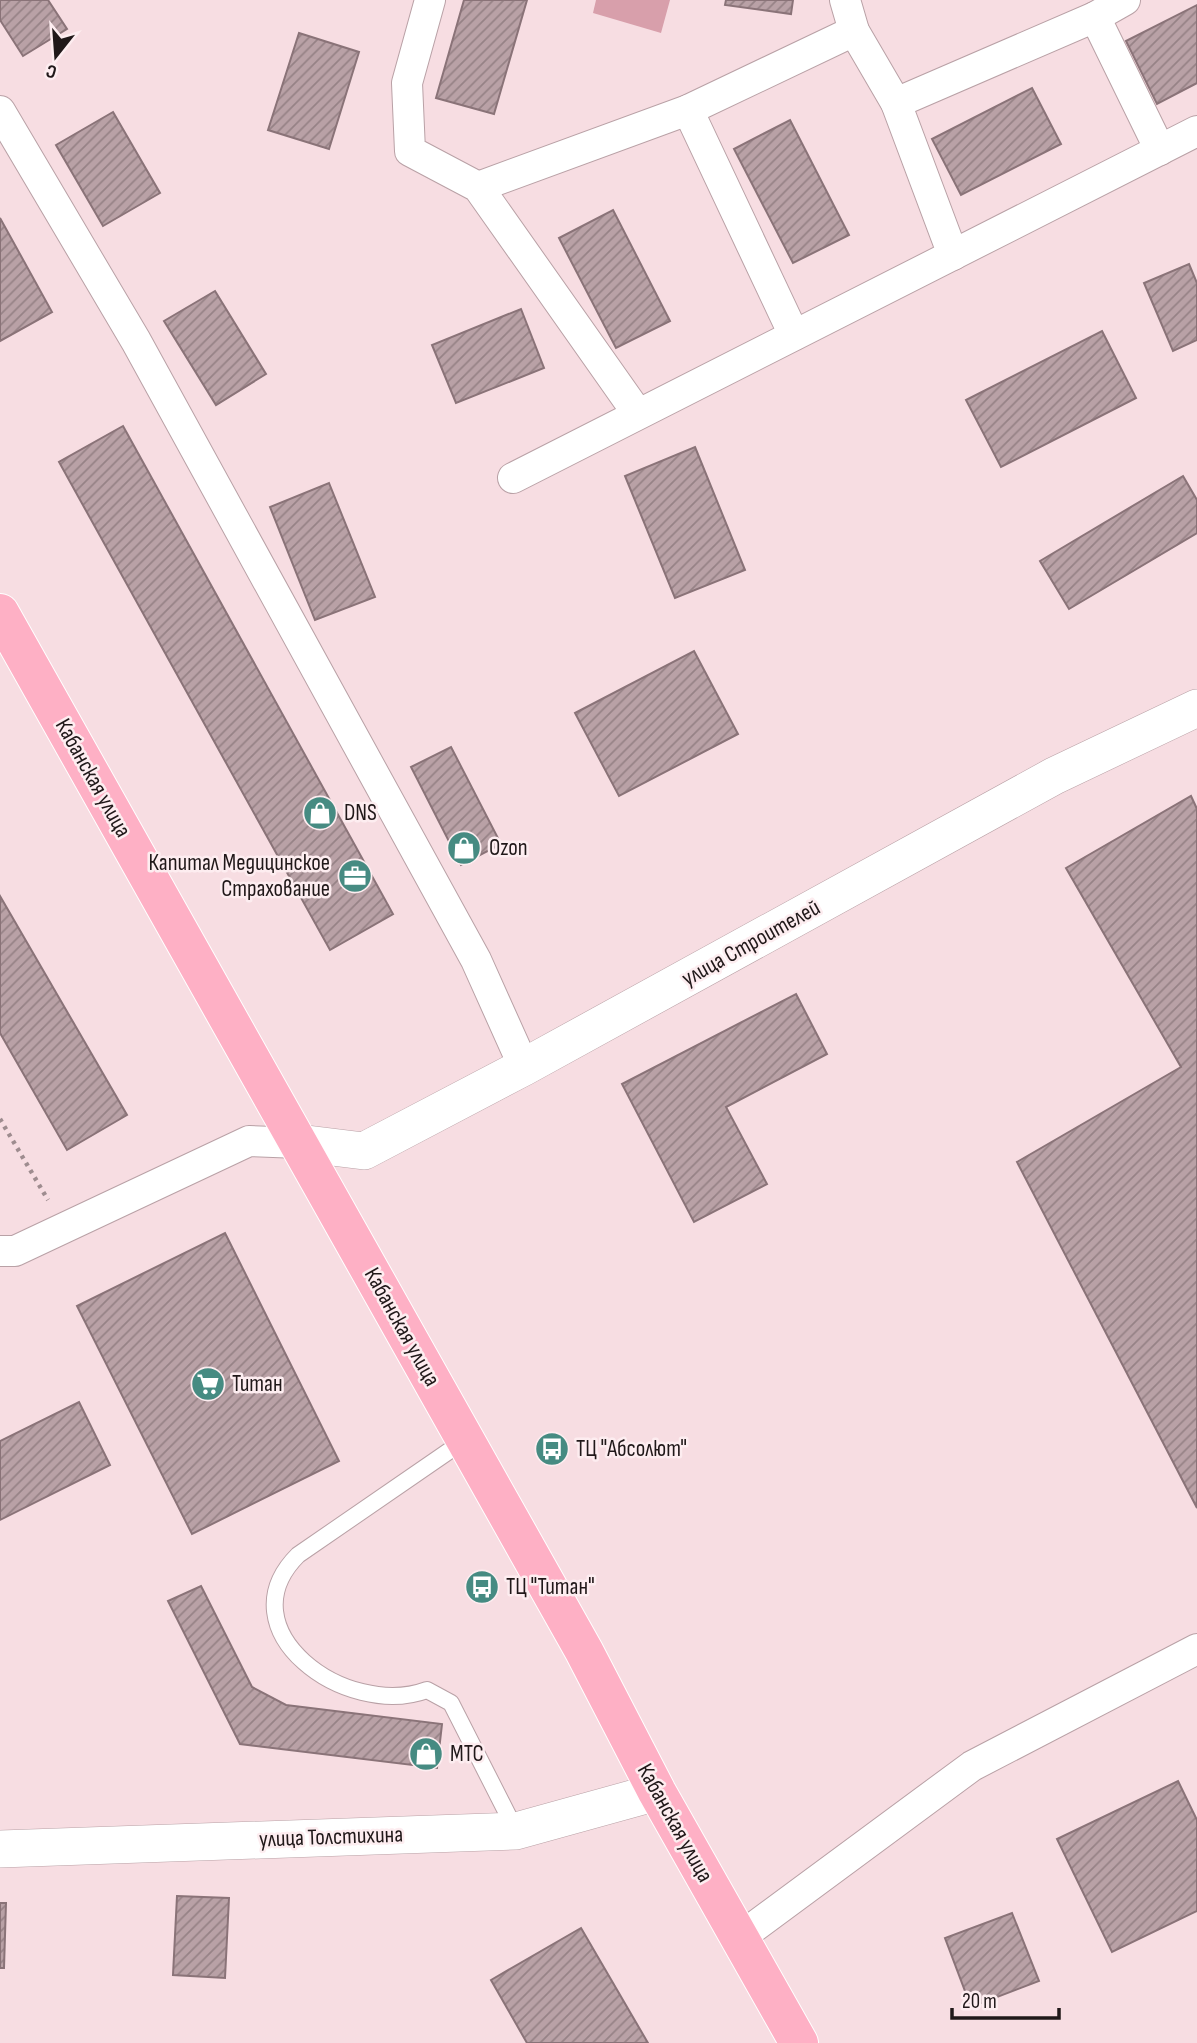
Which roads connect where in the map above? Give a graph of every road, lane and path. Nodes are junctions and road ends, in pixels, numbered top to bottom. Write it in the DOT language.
graph roads {
  1 [pos="430,0"];
  2 [pos="845,0"];
  3 [pos="1125,0"];
  4 [pos="1095,17"];
  5 [pos="854,31"];
  6 [pos="896,103"];
  7 [pos="688,110"];
  8 [pos="0,111"];
  9 [pos="1197,131"];
  10 [pos="1160,150"];
  11 [pos="478,187"];
  12 [pos="953,255"];
  13 [pos="794,335"];
  14 [pos="638,414"];
  15 [pos="513,478"];
  16 [pos="0,613"];
  17 [pos="1197,708"];
  18 [pos="524,1068"];
  19 [pos="0,1119"];
  20 [pos="299,1143"];
  21 [pos="65,1228"];
  22 [pos="0,1251"];
  23 [pos="465,1440"];
  24 [pos="1197,1649"];
  25 [pos="657,1792"];
  26 [pos="516,1830"];
  27 [pos="0,1849"];
  28 [pos="739,1938"];
  29 [pos="799,2043"];
  1 -- 11 [label="street"];
  2 -- 5 [label="street"];
  3 -- 4 [label="street"];
  4 -- 6 [label="street"];
  4 -- 10 [label="street"];
  5 -- 6 [label="street"];
  5 -- 7 [label="street"];
  6 -- 12 [label="street"];
  7 -- 11 [label="street"];
  7 -- 13 [label="street"];
  8 -- 18 [label="street"];
  9 -- 10 [label="street"];
  10 -- 12 [label="street"];
  11 -- 14 [label="street"];
  12 -- 13 [label="street"];
  13 -- 14 [label="street"];
  14 -- 15 [label="street"];
  16 -- 20 [label="main road, Кабанская улица"];
  17 -- 18 [label="street, улица Строителей"];
  18 -- 20 [label="street, улица Строителей"];
  19 -- 21 [label="path"];
  20 -- 21 [label="street"];
  20 -- 23 [label="main road, Кабанская улица"];
  21 -- 22 [label="street"];
  23 -- 25 [label="main road, Кабанская улица"];
  23 -- 26 [label="lane"];
  24 -- 28 [label="street"];
  25 -- 26 [label="street, улица Толстихина"];
  25 -- 28 [label="main road, Кабанская улица"];
  26 -- 27 [label="street, улица Толстихина"];
  28 -- 29 [label="main road, Кабанская улица"];
}
